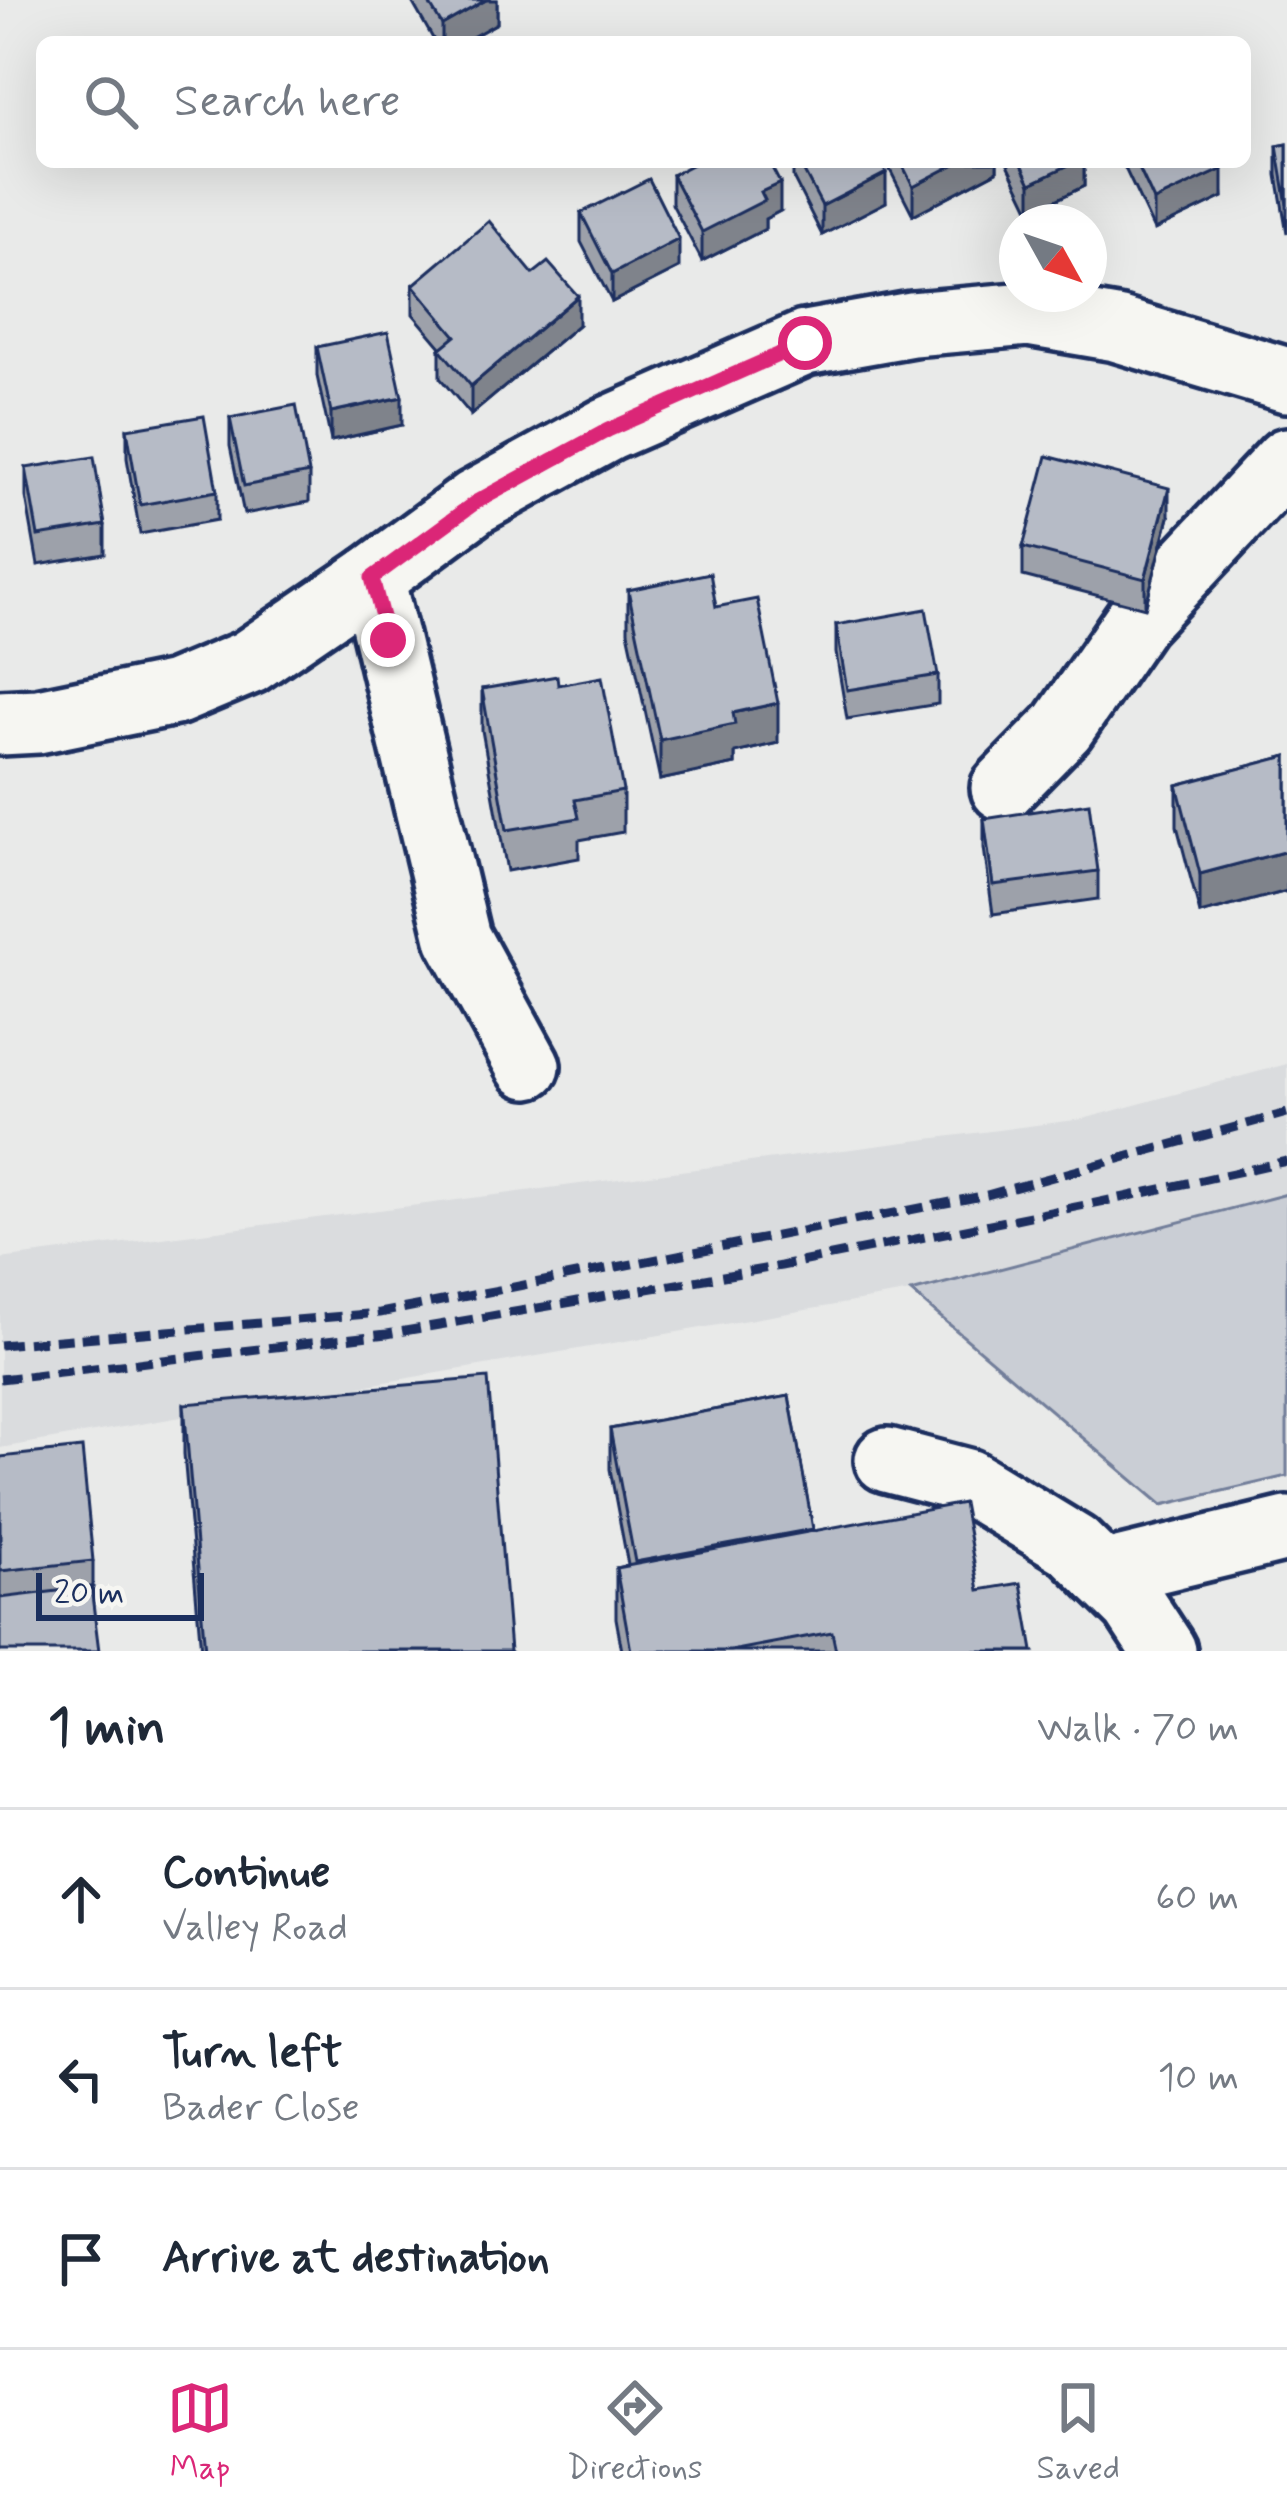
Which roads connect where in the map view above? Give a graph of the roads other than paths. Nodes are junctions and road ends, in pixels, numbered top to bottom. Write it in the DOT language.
graph roads {
  1 [pos="1287,380"];
  2 [pos="1287,460"];
  3 [pos="372,578"];
  4 [pos="0,723"];
  5 [pos="1003,788"];
  6 [pos="528,1066"];
  7 [pos="886,1460"];
  8 [pos="1287,1529"];
  9 [pos="1102,1574"];
  10 [pos="1164,1651"];
  1 -- 3 [label="street"];
  2 -- 5 [label="street"];
  3 -- 4 [label="street"];
  3 -- 6 [label="street"];
  7 -- 9 [label="street"];
  8 -- 9 [label="street"];
  9 -- 10 [label="street"];
}
